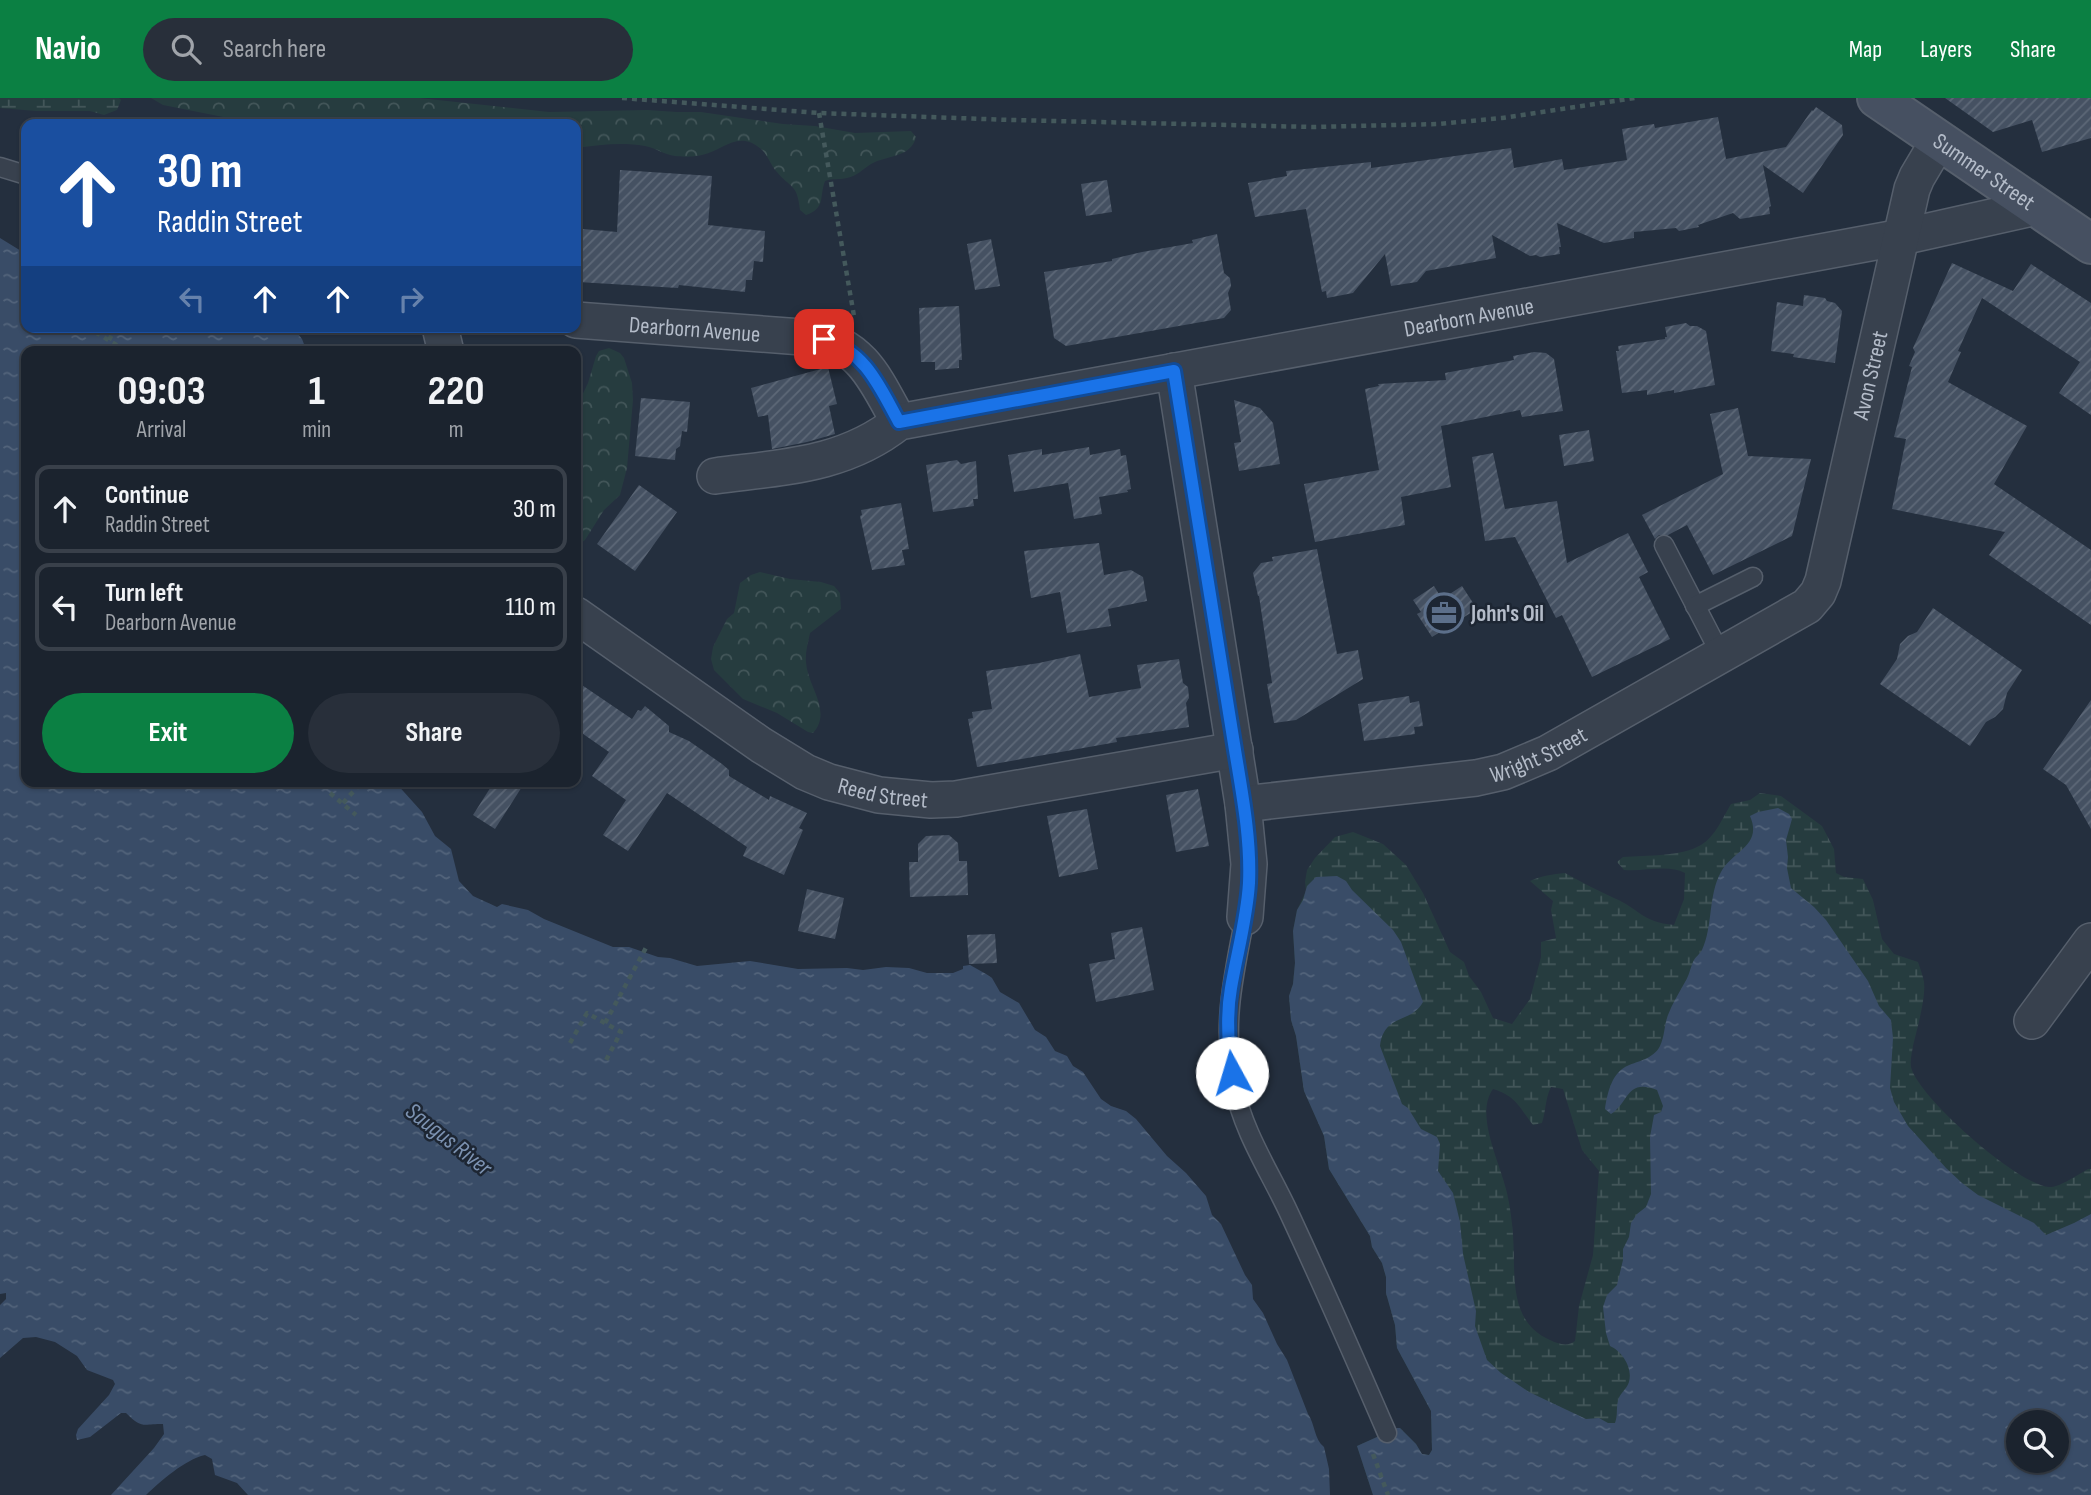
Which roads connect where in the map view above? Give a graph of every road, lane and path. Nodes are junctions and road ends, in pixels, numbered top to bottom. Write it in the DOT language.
graph roads {
  1 [pos="622,98"];
  2 [pos="1635,98"];
  3 [pos="1877,98"];
  4 [pos="819,113"];
  5 [pos="1939,140"];
  6 [pos="0,167"];
  7 [pos="21,173"];
  8 [pos="2036,207"];
  9 [pos="1902,237"];
  10 [pos="2091,244"];
  11 [pos="581,320"];
  12 [pos="97,333"];
  13 [pos="113,333"];
  14 [pos="109,340"];
  15 [pos="118,346"];
  16 [pos="846,348"];
  17 [pos="1174,371"];
  18 [pos="899,422"];
  19 [pos="715,476"];
  20 [pos="1664,545"];
  21 [pos="1753,577"];
  22 [pos="1695,606"];
  23 [pos="1803,609"];
  24 [pos="581,619"];
  25 [pos="1721,655"];
  26 [pos="1235,750"];
  27 [pos="357,787"];
  28 [pos="330,793"];
  29 [pos="343,803"];
  30 [pos="1243,804"];
  31 [pos="356,815"];
  32 [pos="1245,918"];
  33 [pos="2091,941"];
  34 [pos="648,944"];
  35 [pos="2032,1021"];
  36 [pos="605,1023"];
  37 [pos="570,1043"];
  38 [pos="605,1062"];
  39 [pos="1387,1433"];
  1 -- 4 [label="path"];
  2 -- 4 [label="path"];
  3 -- 5 [label="main road, Summer Street"];
  4 -- 16 [label="path"];
  5 -- 8 [label="main road, Summer Street"];
  5 -- 9 [label="street, Avon Street"];
  6 -- 7 [label="lane"];
  8 -- 9 [label="street, Dearborn Avenue"];
  8 -- 10 [label="main road, Summer Street"];
  9 -- 17 [label="street, Dearborn Avenue"];
  9 -- 23 [label="street, Avon Street"];
  11 -- 16 [label="street, Dearborn Avenue"];
  12 -- 14 [label="path"];
  13 -- 14 [label="path"];
  14 -- 15 [label="path"];
  16 -- 18 [label="street, Dearborn Avenue"];
  17 -- 18 [label="street, Dearborn Avenue"];
  17 -- 26 [label="street"];
  18 -- 19 [label="street, Dearborn Avenue"];
  20 -- 22 [label="lane"];
  21 -- 22 [label="lane"];
  22 -- 25 [label="lane"];
  23 -- 25 [label="street, Wright Street"];
  24 -- 26 [label="street, Reed Street"];
  25 -- 30 [label="street, Wright Street"];
  26 -- 30 [label="street"];
  27 -- 29 [label="path"];
  28 -- 29 [label="path"];
  29 -- 31 [label="path"];
  30 -- 32 [label="street"];
  32 -- 39 [label="lane"];
  33 -- 35 [label="street"];
  34 -- 36 [label="path"];
  36 -- 37 [label="path"];
  36 -- 38 [label="path"];
}
